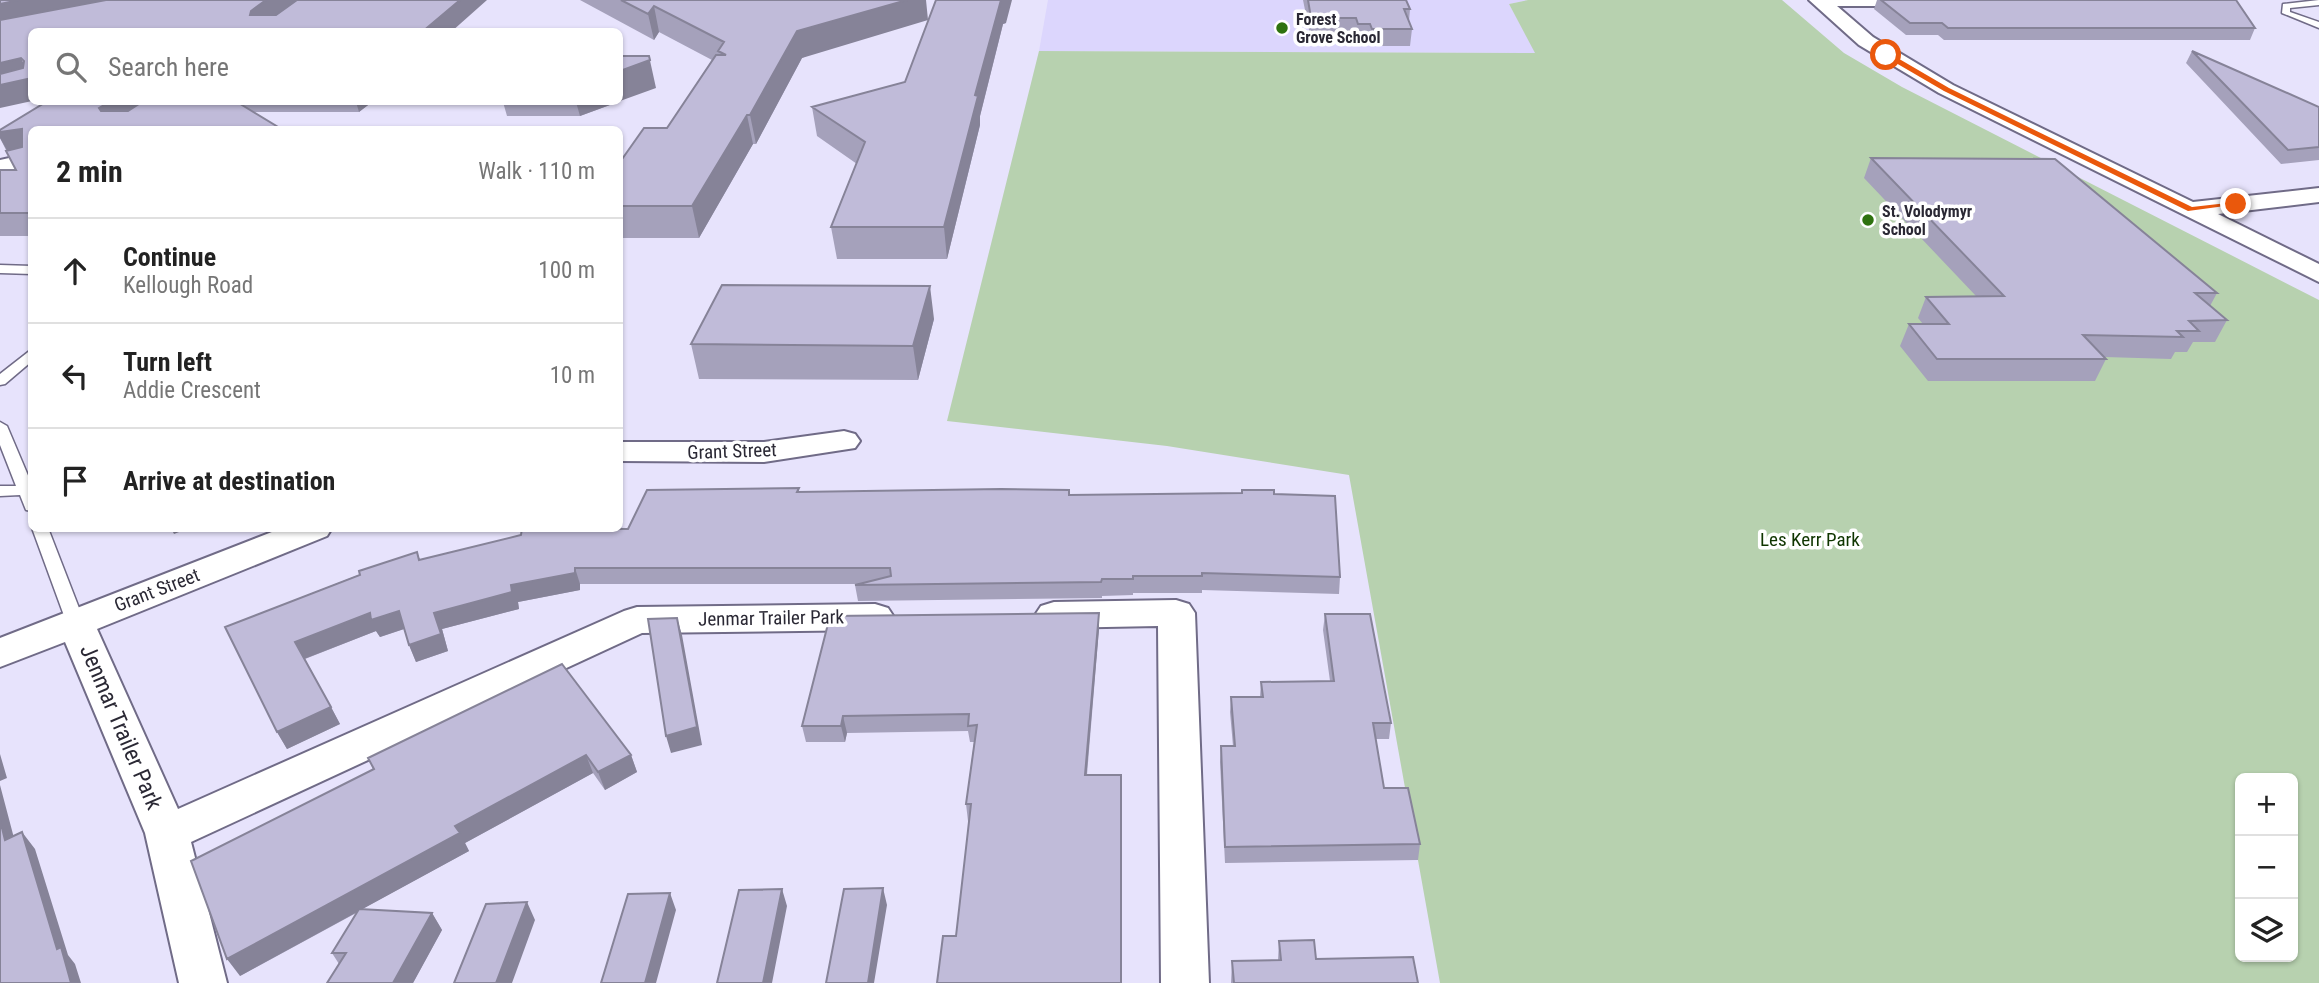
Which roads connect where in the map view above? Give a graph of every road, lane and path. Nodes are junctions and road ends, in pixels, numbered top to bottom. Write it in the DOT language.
graph roads {
  1 [pos="1818,0"];
  2 [pos="1946,1"];
  3 [pos="2319,2"];
  4 [pos="2319,25"];
  5 [pos="28,161"];
  6 [pos="0,167"];
  7 [pos="2319,195"];
  8 [pos="2190,210"];
  9 [pos="0,269"];
  10 [pos="28,270"];
  11 [pos="2319,274"];
  12 [pos="28,357"];
  13 [pos="0,380"];
  14 [pos="0,426"];
  15 [pos="844,441"];
  16 [pos="623,452"];
  17 [pos="25,490"];
  18 [pos="0,491"];
  19 [pos="28,497"];
  20 [pos="42,532"];
  21 [pos="304,532"];
  22 [pos="1024,615"];
  23 [pos="913,617"];
  24 [pos="75,621"];
  25 [pos="0,653"];
  26 [pos="167,833"];
  27 [pos="203,983"];
  28 [pos="1185,983"];
  1 -- 2 [label="street"];
  1 -- 8 [label="street"];
  3 -- 4 [label="lane"];
  5 -- 6 [label="street"];
  7 -- 8 [label="street"];
  8 -- 11 [label="street"];
  9 -- 10 [label="lane"];
  12 -- 13 [label="lane"];
  14 -- 17 [label="lane"];
  15 -- 16 [label="street, Grant Street"];
  17 -- 18 [label="lane"];
  17 -- 19 [label="lane"];
  20 -- 24 [label="lane"];
  21 -- 24 [label="street, Grant Street"];
  22 -- 28 [label="street"];
  23 -- 26 [label="street, Jenmar Trailer Park"];
  24 -- 25 [label="street, Grant Street"];
  24 -- 26 [label="street, Jenmar Trailer Park"];
  26 -- 27 [label="street, Jenmar Trailer Park"];
}
